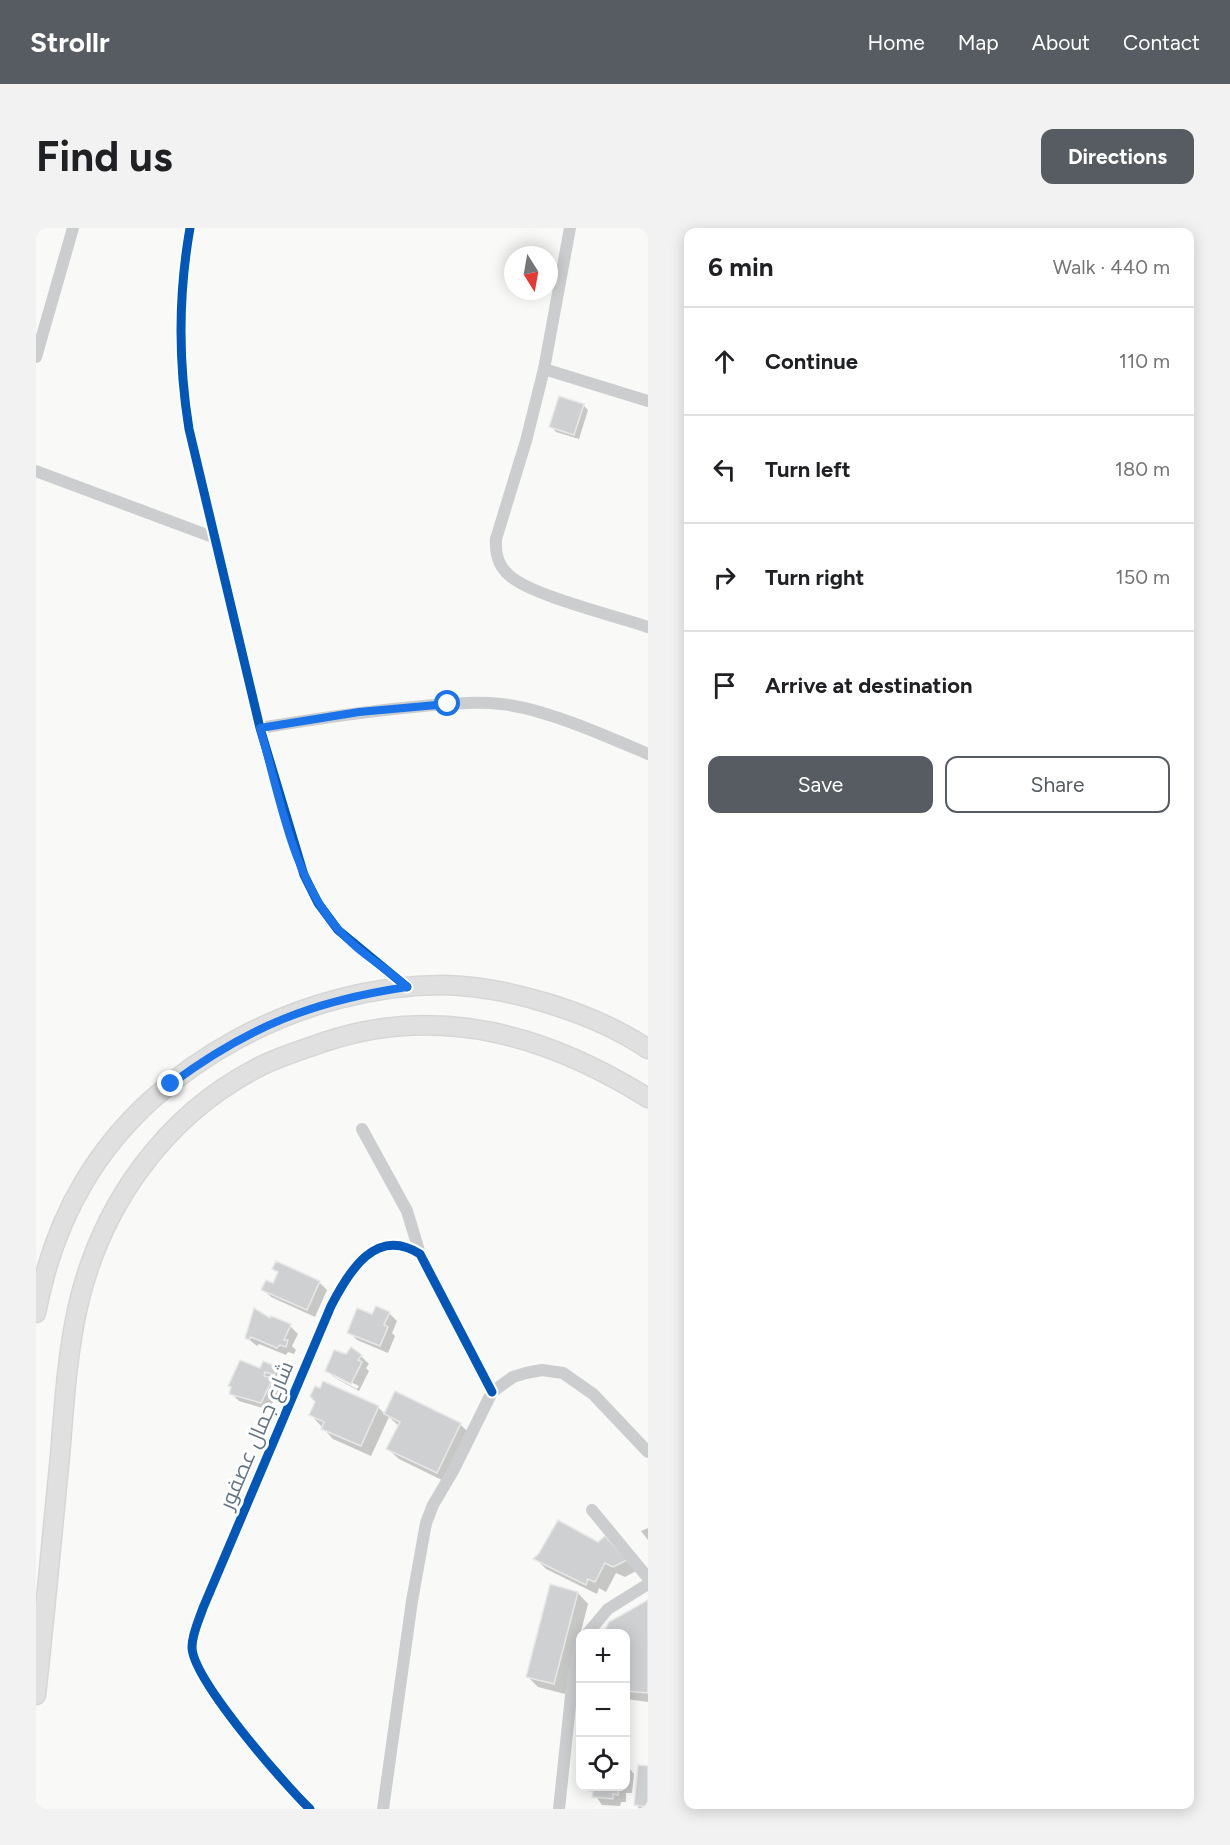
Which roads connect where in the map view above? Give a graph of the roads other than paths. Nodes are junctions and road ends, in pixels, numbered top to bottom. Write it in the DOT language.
graph roads {
  1 [pos="73,228"];
  2 [pos="190,228"];
  3 [pos="570,228"];
  4 [pos="36,357"];
  5 [pos="544,369"];
  6 [pos="648,401"];
  7 [pos="36,471"];
  8 [pos="215,538"];
  9 [pos="648,627"];
  10 [pos="260,728"];
  11 [pos="648,753"];
  12 [pos="407,987"];
  13 [pos="648,1049"];
  14 [pos="648,1098"];
  15 [pos="362,1129"];
  16 [pos="420,1254"];
  17 [pos="36,1313"];
  18 [pos="492,1392"];
  19 [pos="648,1452"];
  20 [pos="592,1510"];
  21 [pos="648,1578"];
  22 [pos="648,1584"];
  23 [pos="591,1629"];
  24 [pos="576,1663"];
  25 [pos="36,1695"];
  26 [pos="310,1809"];
  27 [pos="383,1809"];
  28 [pos="560,1809"];
  1 -- 4 [label="street"];
  2 -- 8 [label="street"];
  3 -- 5 [label="street"];
  5 -- 6 [label="street"];
  5 -- 9 [label="street"];
  7 -- 8 [label="street"];
  8 -- 10 [label="street"];
  10 -- 11 [label="street"];
  10 -- 12 [label="street"];
  12 -- 13 [label="main road"];
  12 -- 17 [label="main road"];
  14 -- 25 [label="main road"];
  15 -- 16 [label="street"];
  16 -- 18 [label="street"];
  16 -- 26 [label="street, شارع جمال عصفور"];
  18 -- 19 [label="street"];
  18 -- 27 [label="street"];
  20 -- 21 [label="street"];
  22 -- 23 [label="street"];
  24 -- 28 [label="street"];
}
